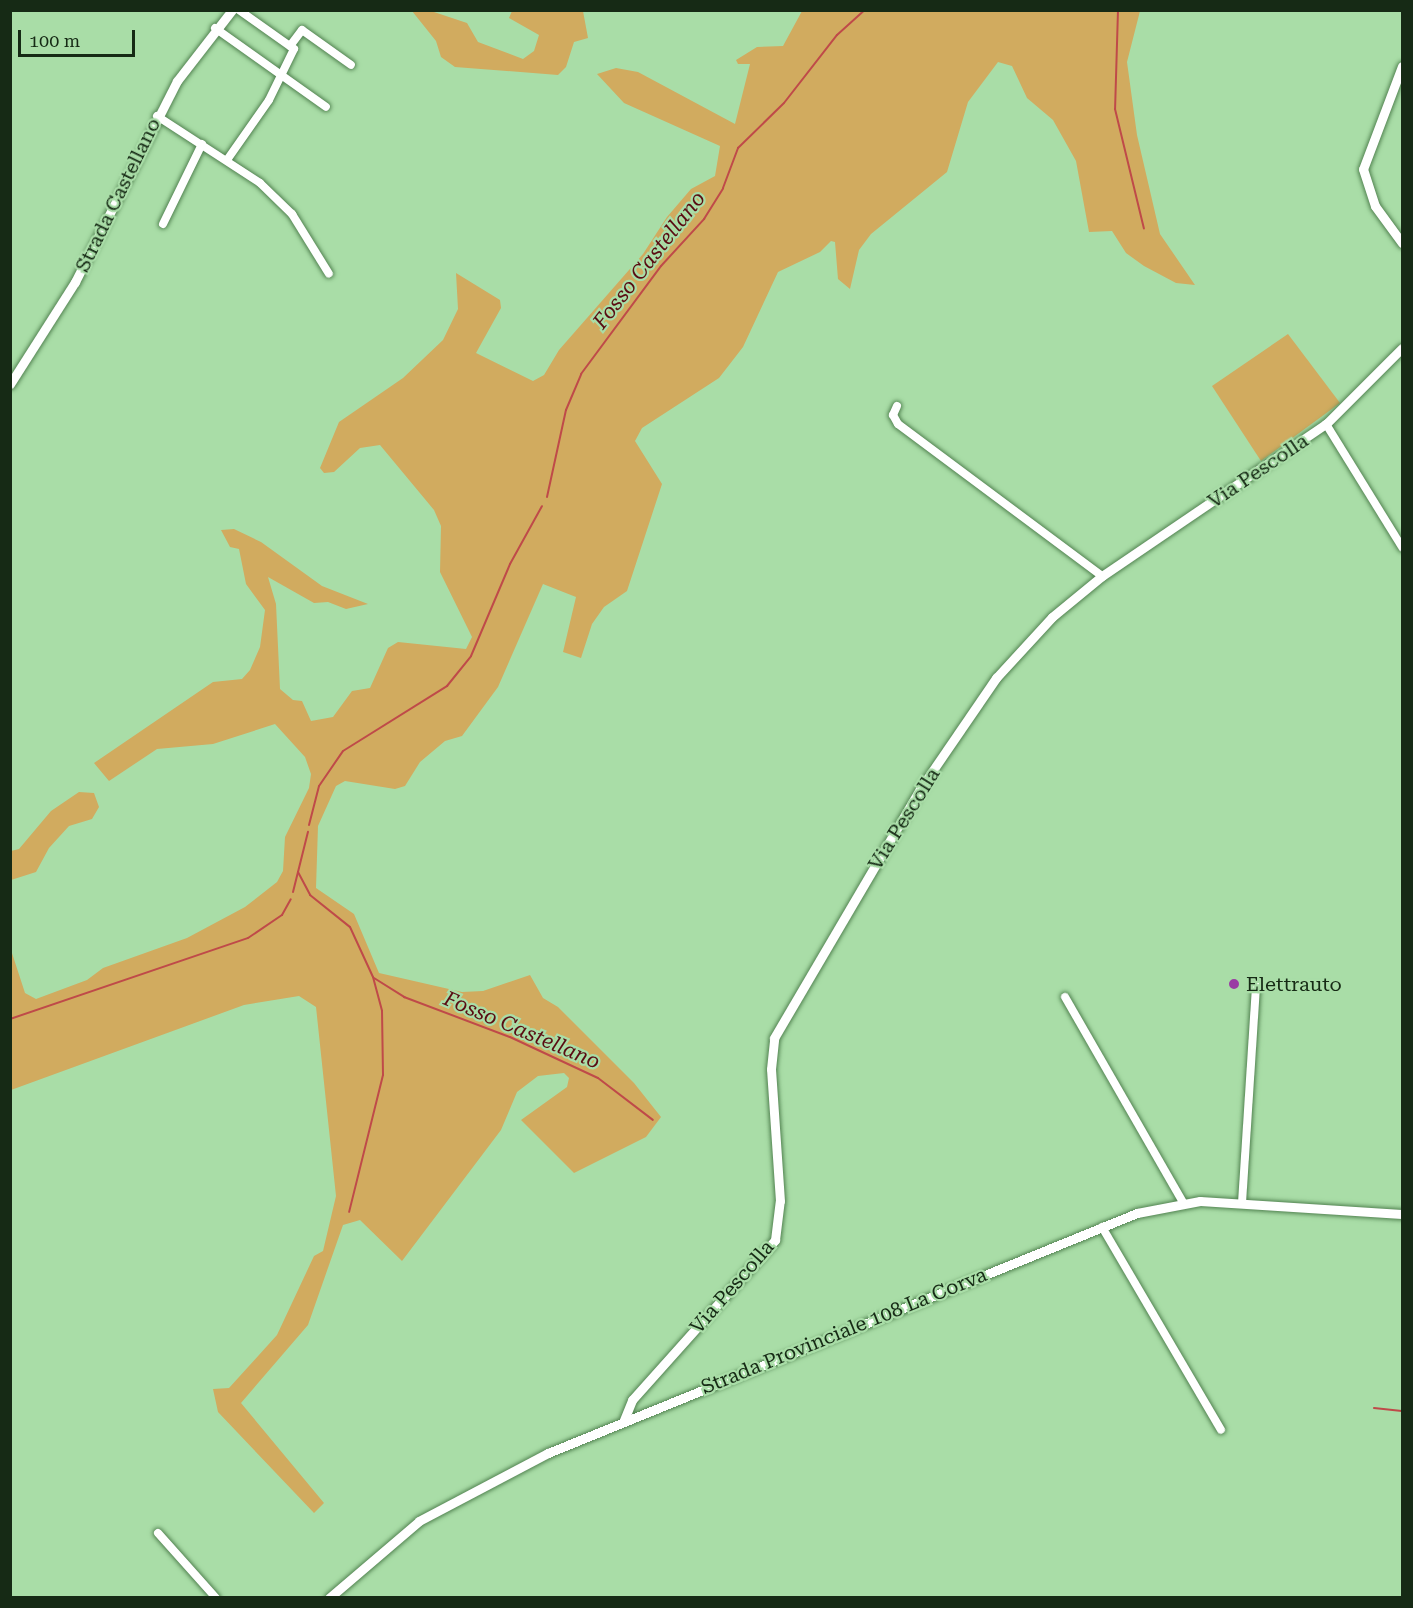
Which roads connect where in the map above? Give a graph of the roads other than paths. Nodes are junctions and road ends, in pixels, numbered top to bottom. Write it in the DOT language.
graph roads {
  1 [pos="232,10"];
  2 [pos="238,10"];
  3 [pos="215,28"];
  4 [pos="290,46"];
  5 [pos="351,65"];
  6 [pos="1402,66"];
  7 [pos="280,74"];
  8 [pos="326,107"];
  9 [pos="157,116"];
  10 [pos="202,144"];
  11 [pos="227,160"];
  12 [pos="163,224"];
  13 [pos="1402,243"];
  14 [pos="328,274"];
  15 [pos="1402,348"];
  16 [pos="10,384"];
  17 [pos="897,406"];
  18 [pos="1326,424"];
  19 [pos="1402,547"];
  20 [pos="1102,576"];
  21 [pos="1257,985"];
  22 [pos="1065,997"];
  23 [pos="1183,1202"];
  24 [pos="1242,1203"];
  25 [pos="1402,1214"];
  26 [pos="1102,1227"];
  27 [pos="624,1420"];
  28 [pos="1221,1430"];
  29 [pos="158,1533"];
  30 [pos="216,1598"];
  31 [pos="329,1598"];
  1 -- 3 [label="street, Strada Castellano"];
  2 -- 4 [label="street"];
  3 -- 7 [label="street"];
  3 -- 9 [label="street, Strada Castellano"];
  4 -- 5 [label="street"];
  4 -- 7 [label="street"];
  6 -- 13 [label="street"];
  7 -- 8 [label="street"];
  7 -- 11 [label="street"];
  9 -- 10 [label="street"];
  9 -- 16 [label="street, Strada Castellano"];
  10 -- 11 [label="street"];
  10 -- 12 [label="street"];
  11 -- 14 [label="street"];
  15 -- 18 [label="street, Via Pescolla"];
  17 -- 20 [label="street"];
  18 -- 19 [label="street"];
  18 -- 20 [label="street, Via Pescolla"];
  20 -- 27 [label="street, Via Pescolla"];
  21 -- 24 [label="street"];
  22 -- 23 [label="street"];
  23 -- 24 [label="street, Strada Provinciale 108 La Corva"];
  23 -- 26 [label="street, Strada Provinciale 108 La Corva"];
  24 -- 25 [label="street, Strada Provinciale 108 La Corva"];
  26 -- 27 [label="street, Strada Provinciale 108 La Corva"];
  26 -- 28 [label="street"];
  27 -- 31 [label="street, Strada Provinciale 108 La Corva"];
  29 -- 30 [label="street"];
}
